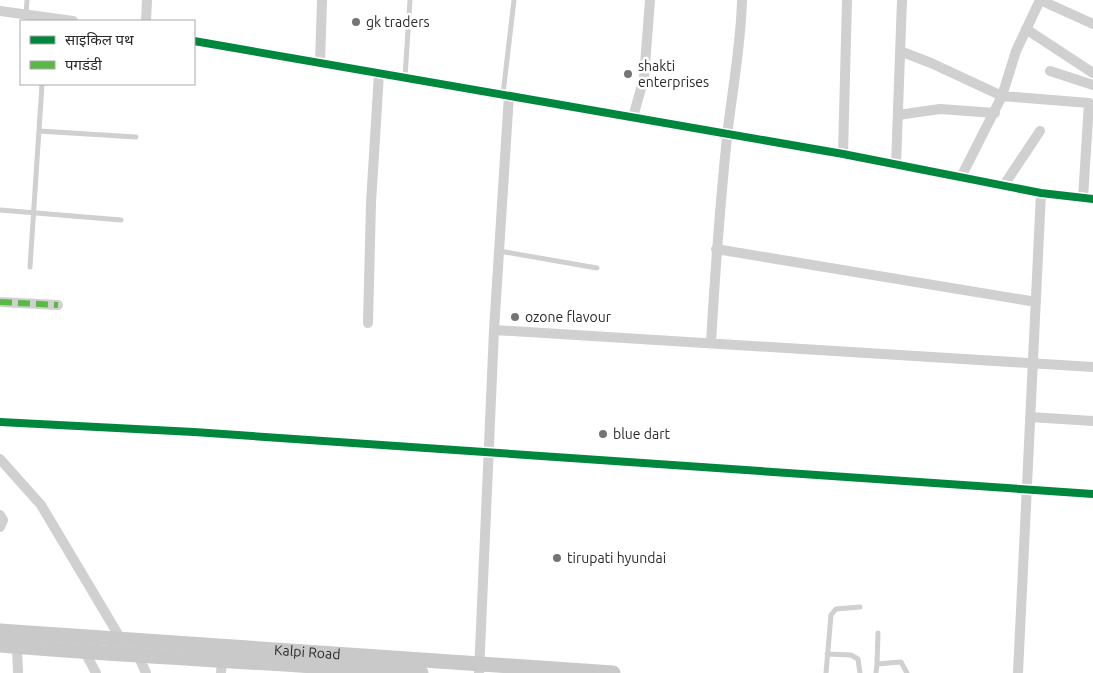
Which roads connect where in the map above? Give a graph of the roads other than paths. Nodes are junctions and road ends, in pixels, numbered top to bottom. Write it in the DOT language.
graph roads {
  1 [pos="27,0"];
  2 [pos="147,0"];
  3 [pos="322,0"];
  4 [pos="410,0"];
  5 [pos="514,0"];
  6 [pos="650,0"];
  7 [pos="742,0"];
  8 [pos="846,0"];
  9 [pos="902,0"];
  10 [pos="1040,0"];
  11 [pos="0,12"];
  12 [pos="26,14"];
  13 [pos="47,19"];
  14 [pos="60,20"];
  15 [pos="146,20"];
  16 [pos="1093,24"];
  17 [pos="1026,28"];
  18 [pos="195,41"];
  19 [pos="900,51"];
  20 [pos="320,63"];
  21 [pos="1050,71"];
  22 [pos="1093,73"];
  23 [pos="379,74"];
  24 [pos="405,78"];
  25 [pos="42,85"];
  26 [pos="1093,85"];
  27 [pos="506,94"];
  28 [pos="1002,96"];
  29 [pos="1091,103"];
  30 [pos="994,113"];
  31 [pos="898,115"];
  32 [pos="633,117"];
  33 [pos="39,131"];
  34 [pos="1040,131"];
  35 [pos="728,134"];
  36 [pos="136,137"];
  37 [pos="843,154"];
  38 [pos="896,165"];
  39 [pos="961,177"];
  40 [pos="1004,185"];
  41 [pos="1041,193"];
  42 [pos="1088,199"];
  43 [pos="0,210"];
  44 [pos="33,212"];
  45 [pos="120,220"];
  46 [pos="716,249"];
  47 [pos="499,251"];
  48 [pos="30,267"];
  49 [pos="597,268"];
  50 [pos="0,302"];
  51 [pos="1036,302"];
  52 [pos="58,305"];
  53 [pos="368,323"];
  54 [pos="494,330"];
  55 [pos="711,343"];
  56 [pos="1033,362"];
  57 [pos="1093,367"];
  58 [pos="1030,418"];
  59 [pos="1093,421"];
  60 [pos="0,422"];
  61 [pos="489,453"];
  62 [pos="0,458"];
  63 [pos="1026,489"];
  64 [pos="1093,494"];
  65 [pos="0,515"];
  66 [pos="0,527"];
  67 [pos="860,607"];
  68 [pos="0,631"];
  69 [pos="878,633"];
  70 [pos="122,641"];
  71 [pos="0,645"];
  72 [pos="17,646"];
  73 [pos="85,652"];
  74 [pos="827,654"];
  75 [pos="138,656"];
  76 [pos="877,664"];
  77 [pos="222,666"];
  78 [pos="480,669"];
  79 [pos="325,670"];
  80 [pos="18,673"];
  81 [pos="96,673"];
  82 [pos="146,673"];
  83 [pos="422,673"];
  84 [pos="614,673"];
  85 [pos="826,673"];
  86 [pos="860,673"];
  87 [pos="876,673"];
  88 [pos="907,673"];
  89 [pos="1018,673"];
  1 -- 12 [label="lane"];
  2 -- 15 [label="street"];
  3 -- 20 [label="street"];
  4 -- 24 [label="lane"];
  5 -- 27 [label="lane"];
  6 -- 32 [label="street"];
  7 -- 35 [label="street"];
  8 -- 37 [label="street"];
  9 -- 19 [label="street"];
  10 -- 16 [label="street"];
  10 -- 17 [label="street"];
  11 -- 12 [label="street"];
  12 -- 13 [label="street"];
  13 -- 14 [label="street"];
  17 -- 22 [label="street"];
  17 -- 28 [label="street"];
  18 -- 20 [label="street"];
  19 -- 28 [label="street"];
  19 -- 31 [label="street"];
  20 -- 23 [label="street"];
  21 -- 26 [label="street"];
  23 -- 24 [label="street"];
  23 -- 53 [label="street"];
  24 -- 27 [label="street"];
  25 -- 33 [label="lane"];
  27 -- 32 [label="street"];
  27 -- 47 [label="street"];
  28 -- 29 [label="street"];
  28 -- 30 [label="street"];
  29 -- 42 [label="street"];
  30 -- 31 [label="street"];
  30 -- 39 [label="street"];
  31 -- 38 [label="street"];
  32 -- 35 [label="street"];
  33 -- 36 [label="lane"];
  33 -- 44 [label="lane"];
  34 -- 40 [label="street"];
  35 -- 37 [label="street"];
  35 -- 46 [label="street"];
  37 -- 38 [label="street"];
  38 -- 39 [label="street"];
  39 -- 40 [label="street"];
  40 -- 41 [label="street"];
  41 -- 42 [label="street"];
  41 -- 51 [label="street"];
  43 -- 44 [label="lane"];
  44 -- 45 [label="lane"];
  44 -- 48 [label="lane"];
  46 -- 51 [label="street"];
  46 -- 55 [label="street"];
  47 -- 49 [label="lane"];
  47 -- 54 [label="street"];
  50 -- 52 [label="street"];
  51 -- 56 [label="street"];
  54 -- 55 [label="street"];
  54 -- 61 [label="street"];
  55 -- 56 [label="street"];
  56 -- 57 [label="street"];
  56 -- 58 [label="street"];
  58 -- 59 [label="street"];
  58 -- 63 [label="street"];
  60 -- 61 [label="street"];
  61 -- 63 [label="street"];
  61 -- 78 [label="street"];
  62 -- 70 [label="street"];
  63 -- 64 [label="street"];
  63 -- 89 [label="street"];
  65 -- 66 [label="street"];
  67 -- 74 [label="lane"];
  68 -- 70 [label="main road, Kalpi Road"];
  69 -- 76 [label="lane"];
  70 -- 78 [label="main road, Kalpi Road"];
  71 -- 72 [label="main road, Kalpi Road"];
  72 -- 73 [label="main road, Kalpi Road"];
  72 -- 80 [label="street"];
  73 -- 75 [label="main road, Kalpi Road"];
  73 -- 81 [label="street"];
  74 -- 85 [label="lane"];
  74 -- 86 [label="lane"];
  75 -- 77 [label="main road, Kalpi Road"];
  75 -- 82 [label="street"];
  76 -- 87 [label="lane"];
  76 -- 88 [label="lane"];
  77 -- 79 [label="main road, Kalpi Road"];
  78 -- 84 [label="main road, Kalpi Road"];
  79 -- 83 [label="main road, Kalpi Road"];
}
